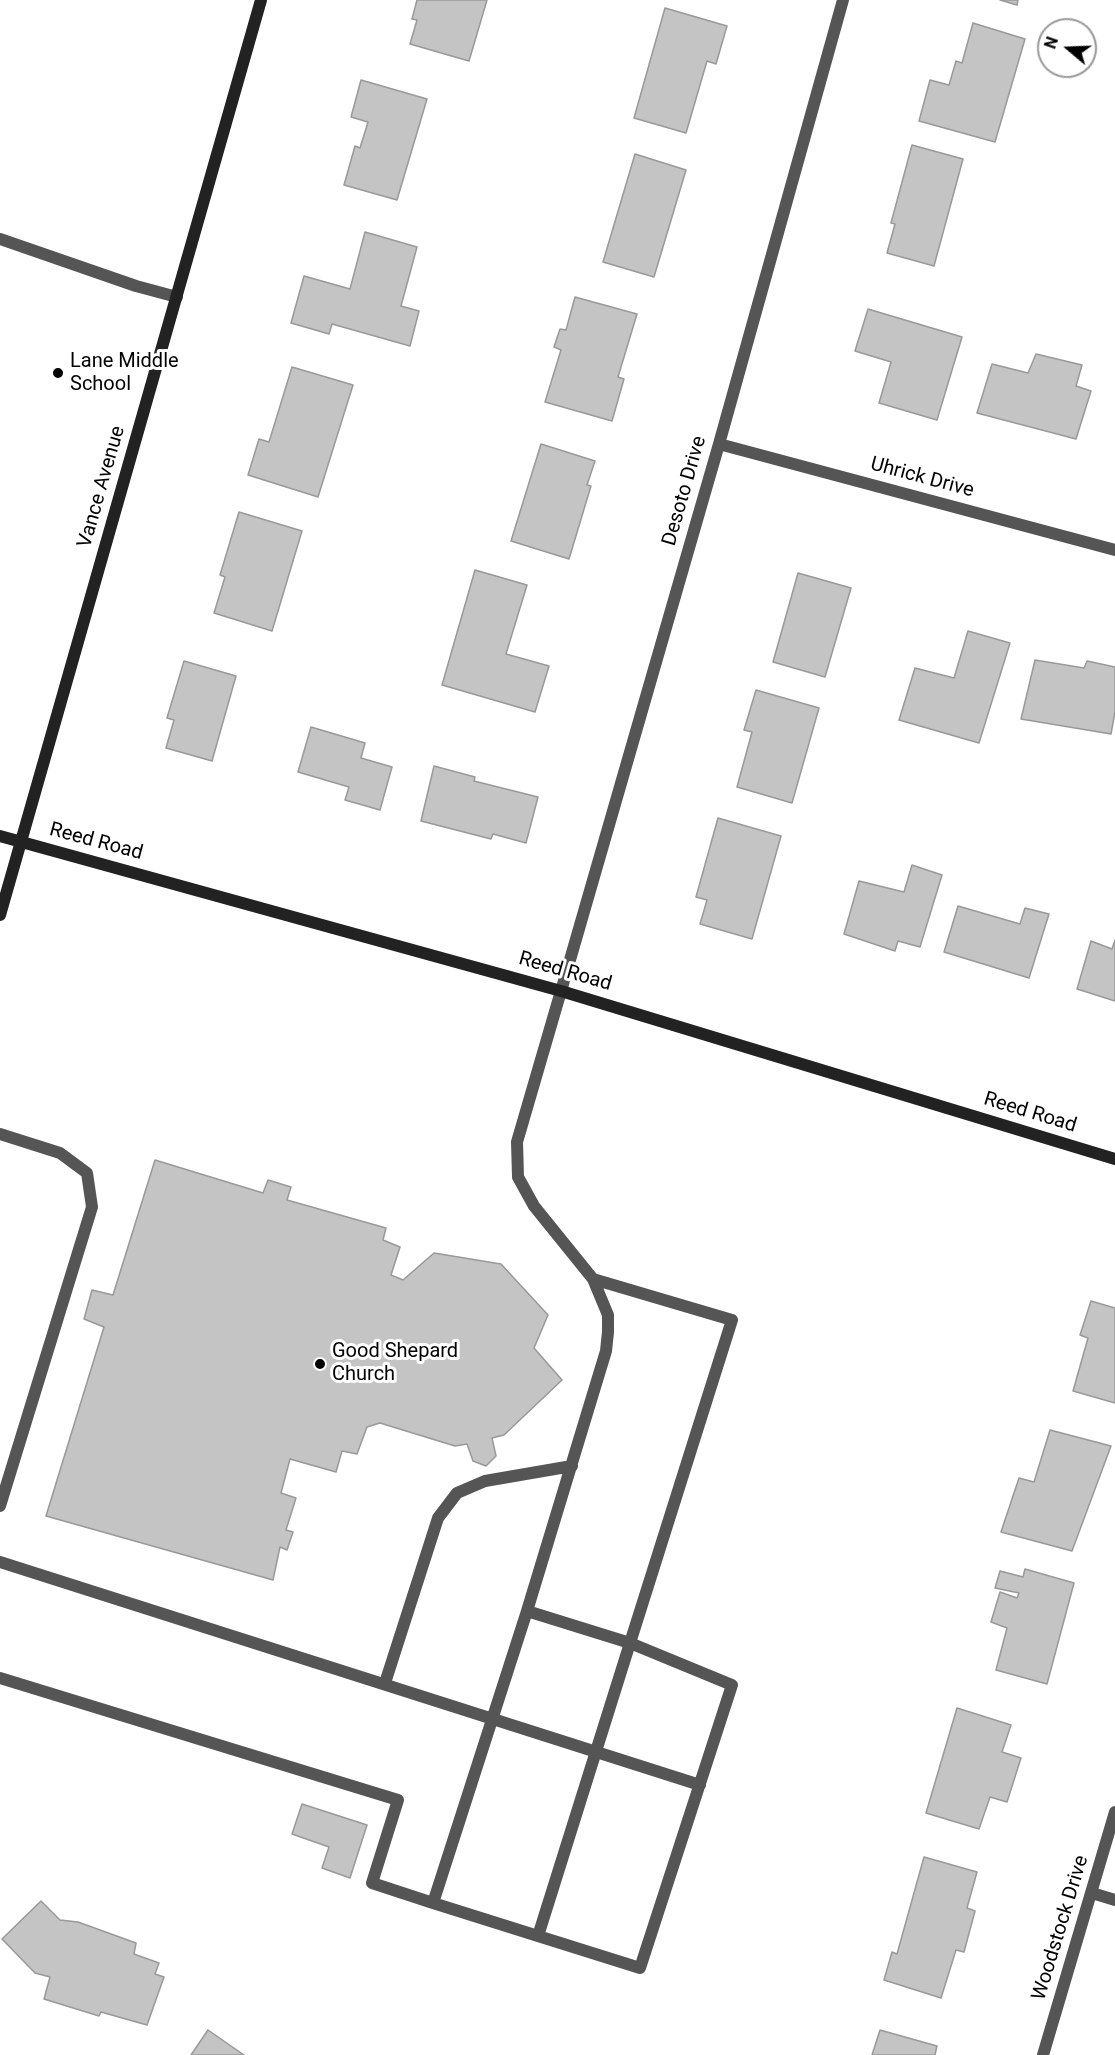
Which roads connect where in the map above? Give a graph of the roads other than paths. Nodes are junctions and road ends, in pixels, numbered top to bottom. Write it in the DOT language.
graph roads {
  1 [pos="261,0"];
  2 [pos="843,0"];
  3 [pos="0,239"];
  4 [pos="177,297"];
  5 [pos="718,444"];
  6 [pos="1115,550"];
  7 [pos="0,836"];
  8 [pos="21,842"];
  9 [pos="0,915"];
  10 [pos="561,991"];
  11 [pos="0,1134"];
  12 [pos="1115,1159"];
  13 [pos="593,1280"];
  14 [pos="572,1466"];
  15 [pos="0,1506"];
  16 [pos="0,1562"];
  17 [pos="527,1611"];
  18 [pos="630,1643"];
  19 [pos="0,1678"];
  20 [pos="385,1683"];
  21 [pos="493,1717"];
  22 [pos="596,1751"];
  23 [pos="700,1785"];
  24 [pos="1115,1812"];
  25 [pos="1092,1893"];
  26 [pos="1115,1900"];
  27 [pos="433,1903"];
  28 [pos="538,1936"];
  29 [pos="1043,2055"];
  1 -- 4 [label="main road, Vance Avenue"];
  2 -- 5 [label="street, Desoto Drive"];
  3 -- 4 [label="street"];
  4 -- 8 [label="main road, Vance Avenue"];
  5 -- 6 [label="street, Uhrick Drive"];
  5 -- 10 [label="street, Desoto Drive"];
  7 -- 8 [label="main road, Reed Road"];
  8 -- 9 [label="main road, Vance Avenue"];
  8 -- 10 [label="main road, Reed Road"];
  10 -- 12 [label="main road, Reed Road"];
  10 -- 13 [label="street, Desoto Drive"];
  11 -- 15 [label="street"];
  13 -- 14 [label="street, Desoto Drive"];
  13 -- 18 [label="street"];
  14 -- 17 [label="street, Desoto Drive"];
  14 -- 20 [label="street"];
  16 -- 20 [label="street"];
  17 -- 18 [label="street"];
  17 -- 21 [label="street, Desoto Drive"];
  18 -- 22 [label="street"];
  18 -- 23 [label="street"];
  19 -- 27 [label="street"];
  20 -- 21 [label="street"];
  21 -- 22 [label="street"];
  21 -- 27 [label="street, Desoto Drive"];
  22 -- 23 [label="street"];
  22 -- 28 [label="street"];
  23 -- 28 [label="street"];
  24 -- 25 [label="street, Woodstock Drive"];
  25 -- 26 [label="street"];
  25 -- 29 [label="street, Woodstock Drive"];
  27 -- 28 [label="street"];
}
